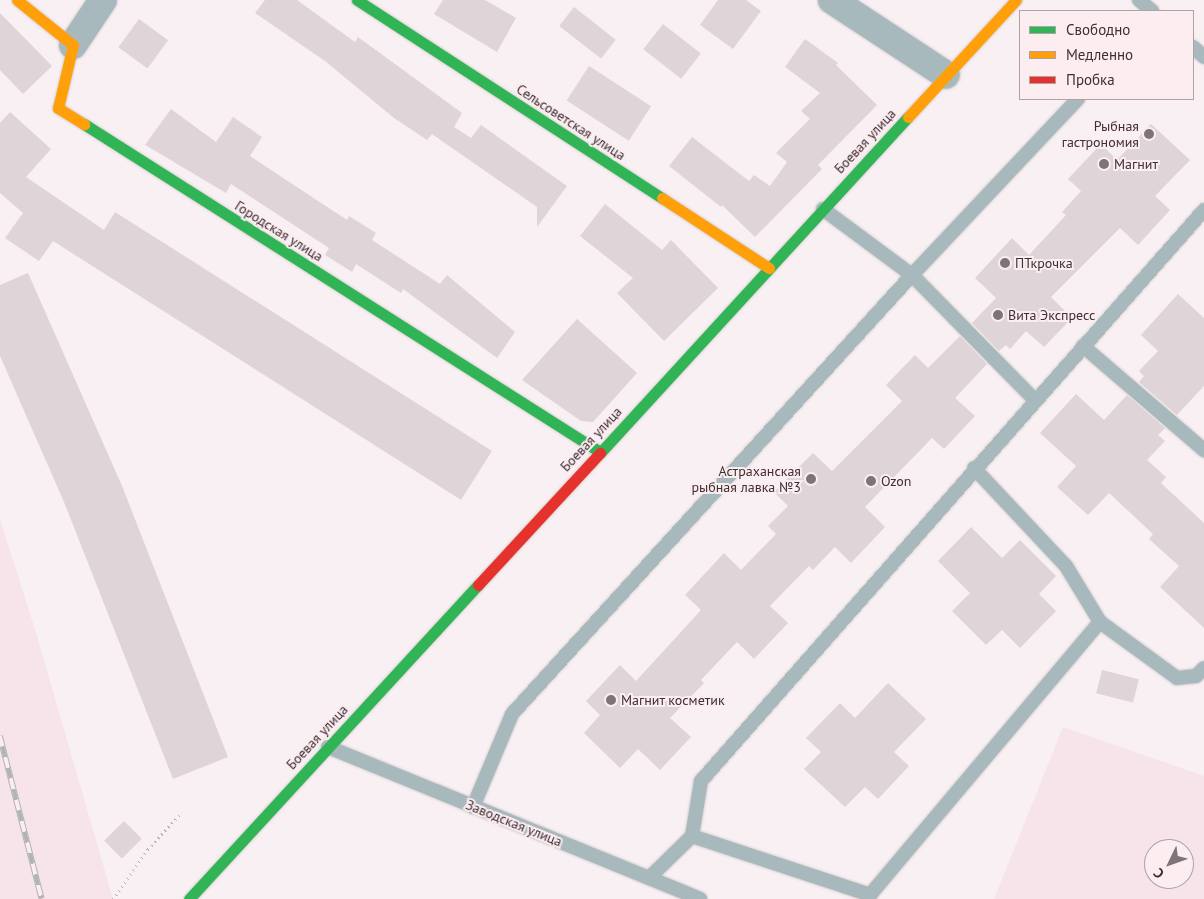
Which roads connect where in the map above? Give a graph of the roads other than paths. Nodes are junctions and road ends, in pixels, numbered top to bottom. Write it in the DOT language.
graph roads {
  1 [pos="17,0"];
  2 [pos="103,0"];
  3 [pos="357,0"];
  4 [pos="832,0"];
  5 [pos="1016,0"];
  6 [pos="1139,0"];
  7 [pos="1151,10"];
  8 [pos="73,45"];
  9 [pos="1194,49"];
  10 [pos="1204,57"];
  11 [pos="946,75"];
  12 [pos="1077,100"];
  13 [pos="823,209"];
  14 [pos="1204,210"];
  15 [pos="769,268"];
  16 [pos="912,275"];
  17 [pos="1083,346"];
  18 [pos="1035,400"];
  19 [pos="1204,450"];
  20 [pos="600,452"];
  21 [pos="974,468"];
  22 [pos="1100,622"];
  23 [pos="1204,668"];
  24 [pos="328,747"];
  25 [pos="473,806"];
  26 [pos="692,836"];
  27 [pos="649,878"];
  28 [pos="189,899"];
  29 [pos="700,899"];
  1 -- 8 [label="street"];
  2 -- 8 [label="street"];
  3 -- 15 [label="street, Сельсоветская улица"];
  4 -- 11 [label="street"];
  5 -- 11 [label="street, Боевая улица"];
  6 -- 7 [label="lane"];
  8 -- 20 [label="street, Городская улица"];
  9 -- 10 [label="lane"];
  11 -- 13 [label="street, Боевая улица"];
  12 -- 16 [label="lane"];
  13 -- 15 [label="street, Боевая улица"];
  13 -- 16 [label="lane"];
  14 -- 17 [label="lane"];
  15 -- 20 [label="street, Боевая улица"];
  16 -- 18 [label="lane"];
  16 -- 25 [label="lane"];
  17 -- 18 [label="lane"];
  17 -- 19 [label="lane"];
  18 -- 21 [label="lane"];
  20 -- 24 [label="street, Боевая улица"];
  21 -- 22 [label="lane"];
  21 -- 26 [label="lane"];
  22 -- 23 [label="lane"];
  22 -- 26 [label="lane"];
  24 -- 25 [label="lane, Заводская улица"];
  24 -- 28 [label="street, Боевая улица"];
  25 -- 27 [label="lane, Заводская улица"];
  26 -- 27 [label="lane"];
  27 -- 29 [label="lane, Заводская улица"];
}
